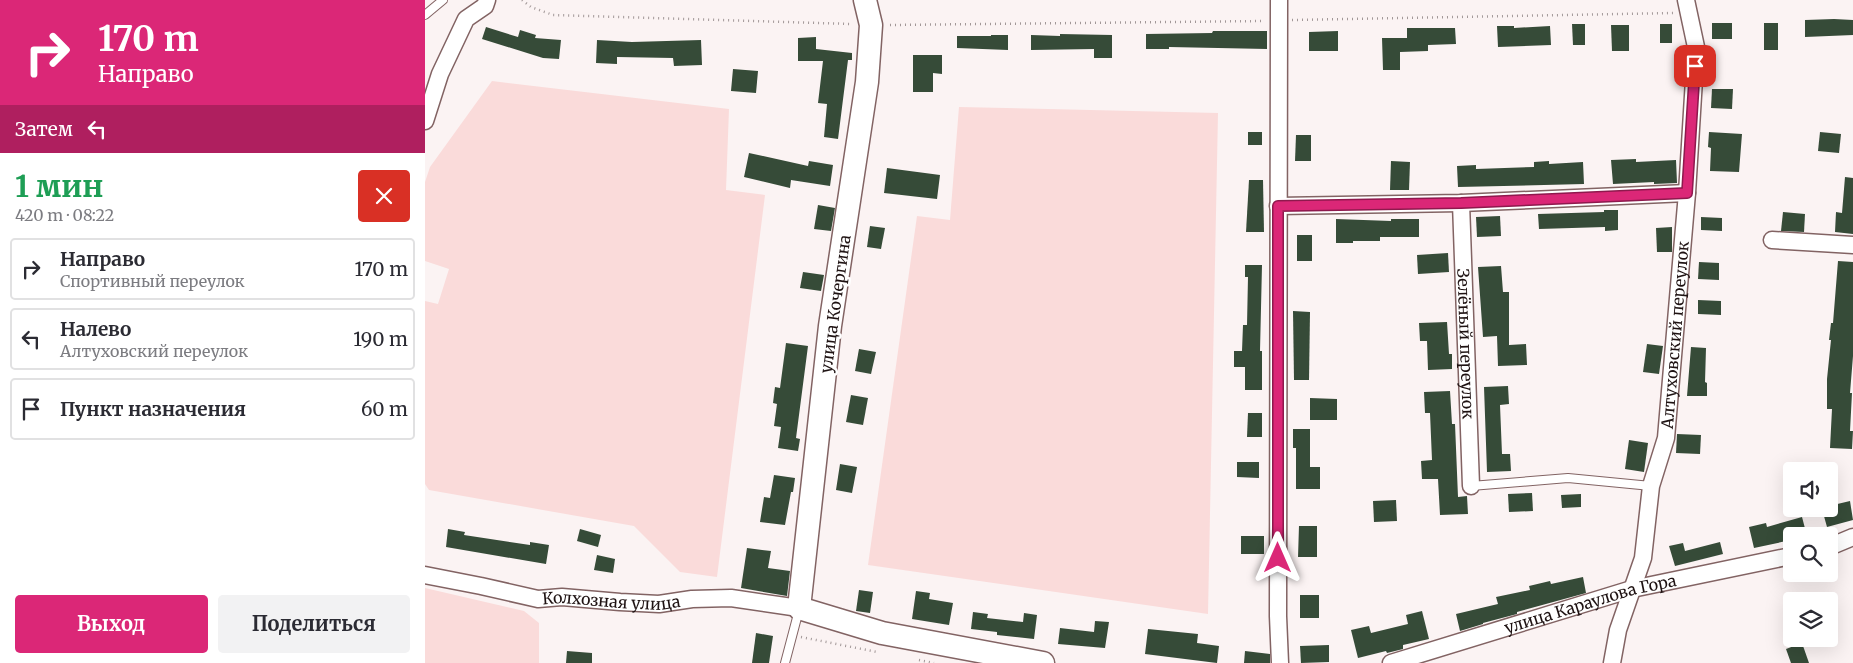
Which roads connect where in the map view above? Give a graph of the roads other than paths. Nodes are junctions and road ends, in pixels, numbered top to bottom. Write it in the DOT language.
graph roads {
  1 [pos="443,0"];
  2 [pos="487,0"];
  3 [pos="865,0"];
  4 [pos="1279,0"];
  5 [pos="1687,6"];
  6 [pos="425,15"];
  7 [pos="425,120"];
  8 [pos="1687,193"];
  9 [pos="1461,203"];
  10 [pos="1278,206"];
  11 [pos="1772,240"];
  12 [pos="1853,245"];
  13 [pos="1471,486"];
  14 [pos="1651,486"];
  15 [pos="1853,537"];
  16 [pos="1838,543"];
  17 [pos="1783,558"];
  18 [pos="425,575"];
  19 [pos="1631,589"];
  20 [pos="799,608"];
  21 [pos="785,663"];
  22 [pos="1043,663"];
  23 [pos="1280,663"];
  24 [pos="1391,663"];
  25 [pos="1612,663"];
  1 -- 6 [label="lane"];
  2 -- 7 [label="street"];
  3 -- 20 [label="main road, улица Кочергина"];
  4 -- 10 [label="street"];
  5 -- 8 [label="street, Алтуховский переулок"];
  8 -- 9 [label="street"];
  8 -- 14 [label="street, Алтуховский переулок"];
  9 -- 10 [label="street"];
  9 -- 13 [label="street, Зелёный переулок"];
  10 -- 23 [label="street"];
  11 -- 12 [label="street"];
  13 -- 14 [label="lane"];
  14 -- 19 [label="street, Алтуховский переулок"];
  15 -- 16 [label="street"];
  17 -- 19 [label="street, улица Караулова Гора"];
  18 -- 20 [label="street, Колхозная улица"];
  19 -- 24 [label="street, улица Караулова Гора"];
  19 -- 25 [label="street, Алтуховский переулок"];
  20 -- 21 [label="lane, улица Кочергина"];
  20 -- 22 [label="main road"];
}
